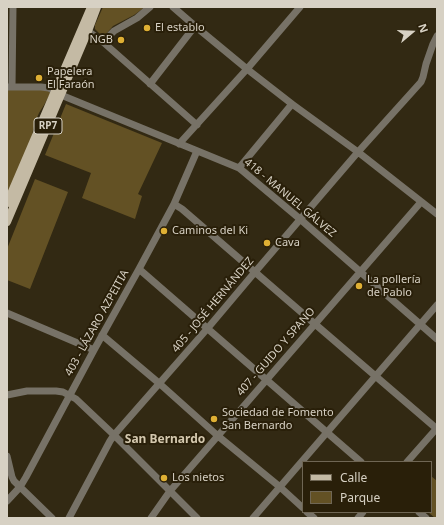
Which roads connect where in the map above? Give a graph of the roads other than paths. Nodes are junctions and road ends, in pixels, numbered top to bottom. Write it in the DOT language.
graph roads {
  1 [pos="13,7"];
  2 [pos="91,7"];
  3 [pos="97,7"];
  4 [pos="150,7"];
  5 [pos="173,7"];
  6 [pos="300,7"];
  7 [pos="195,26"];
  8 [pos="88,30"];
  9 [pos="437,36"];
  10 [pos="103,42"];
  11 [pos="247,69"];
  12 [pos="150,84"];
  13 [pos="10,87"];
  14 [pos="58,93"];
  15 [pos="292,104"];
  16 [pos="197,124"];
  17 [pos="179,144"];
  18 [pos="197,151"];
  19 [pos="358,152"];
  20 [pos="239,168"];
  21 [pos="421,202"];
  22 [pos="7,203"];
  23 [pos="174,204"];
  24 [pos="437,214"];
  25 [pos="300,219"];
  26 [pos="7,222"];
  27 [pos="139,269"];
  28 [pos="255,272"];
  29 [pos="360,272"];
  30 [pos="437,305"];
  31 [pos="7,313"];
  32 [pos="315,324"];
  33 [pos="420,325"];
  34 [pos="207,328"];
  35 [pos="102,335"];
  36 [pos="437,339"];
  37 [pos="94,350"];
  38 [pos="376,377"];
  39 [pos="267,380"];
  40 [pos="160,384"];
  41 [pos="7,395"];
  42 [pos="70,395"];
  43 [pos="437,428"];
  44 [pos="328,432"];
  45 [pos="114,435"];
  46 [pos="218,436"];
  47 [pos="7,456"];
  48 [pos="303,461"];
  49 [pos="360,461"];
  50 [pos="408,461"];
  51 [pos="302,462"];
  52 [pos="20,487"];
  53 [pos="280,488"];
  54 [pos="170,491"];
  55 [pos="7,501"];
  56 [pos="302,507"];
  57 [pos="52,518"];
  58 [pos="69,518"];
  59 [pos="151,518"];
  60 [pos="197,518"];
  61 [pos="253,518"];
  1 -- 13 [label="street"];
  2 -- 14 [label="main road, RP7"];
  3 -- 8 [label="main road, RP7"];
  4 -- 10 [label="street"];
  5 -- 7 [label="street"];
  6 -- 11 [label="street"];
  7 -- 11 [label="street"];
  7 -- 12 [label="street"];
  8 -- 10 [label="street"];
  8 -- 14 [label="main road, RP7"];
  9 -- 19 [label="street, 405 - JOSÉ HERNÁNDEZ"];
  10 -- 12 [label="street"];
  11 -- 15 [label="street"];
  11 -- 16 [label="street"];
  12 -- 16 [label="street"];
  13 -- 14 [label="street, 418 - MANUEL GÁLVEZ"];
  14 -- 17 [label="street, 418 - MANUEL GÁLVEZ"];
  14 -- 22 [label="main road, RP7"];
  14 -- 26 [label="main road, RP7"];
  15 -- 19 [label="street"];
  15 -- 20 [label="street"];
  16 -- 17 [label="street"];
  17 -- 18 [label="street, 418 - MANUEL GÁLVEZ"];
  18 -- 20 [label="street, 418 - MANUEL GÁLVEZ"];
  18 -- 23 [label="street, 403 - LÁZARO AZPEITIA"];
  19 -- 21 [label="street"];
  19 -- 25 [label="street, 405 - JOSÉ HERNÁNDEZ"];
  20 -- 25 [label="street, 418 - MANUEL GÁLVEZ"];
  21 -- 24 [label="street"];
  21 -- 29 [label="street, 407 - GUIDO Y SPANO"];
  23 -- 27 [label="street, 403 - LÁZARO AZPEITIA"];
  23 -- 28 [label="street"];
  25 -- 28 [label="street, 405 - JOSÉ HERNÁNDEZ"];
  25 -- 29 [label="street, 418 - MANUEL GÁLVEZ"];
  27 -- 34 [label="street"];
  27 -- 35 [label="street, 403 - LÁZARO AZPEITIA"];
  28 -- 32 [label="street"];
  28 -- 34 [label="street, 405 - JOSÉ HERNÁNDEZ"];
  29 -- 32 [label="street, 407 - GUIDO Y SPANO"];
  29 -- 33 [label="street, 418 - MANUEL GÁLVEZ"];
  30 -- 33 [label="street"];
  31 -- 37 [label="street"];
  32 -- 38 [label="street"];
  32 -- 39 [label="street, 407 - GUIDO Y SPANO"];
  33 -- 36 [label="street, 418 - MANUEL GÁLVEZ"];
  33 -- 38 [label="street"];
  34 -- 39 [label="street"];
  34 -- 40 [label="street, 405 - JOSÉ HERNÁNDEZ"];
  35 -- 37 [label="street, 403 - LÁZARO AZPEITIA"];
  35 -- 40 [label="street"];
  37 -- 42 [label="street, 403 - LÁZARO AZPEITIA"];
  38 -- 43 [label="street"];
  38 -- 44 [label="street"];
  39 -- 44 [label="street"];
  39 -- 46 [label="street, 407 - GUIDO Y SPANO"];
  40 -- 45 [label="street, 405 - JOSÉ HERNÁNDEZ"];
  40 -- 46 [label="street"];
  41 -- 42 [label="street"];
  42 -- 45 [label="street"];
  42 -- 52 [label="street, 403 - LÁZARO AZPEITIA"];
  43 -- 50 [label="street"];
  44 -- 48 [label="street"];
  44 -- 49 [label="street"];
  45 -- 54 [label="street"];
  45 -- 58 [label="street, 405 - JOSÉ HERNÁNDEZ"];
  46 -- 53 [label="street"];
  46 -- 54 [label="street, 407 - GUIDO Y SPANO"];
  47 -- 52 [label="street"];
  51 -- 53 [label="street"];
  52 -- 55 [label="street, 403 - LÁZARO AZPEITIA"];
  52 -- 57 [label="street"];
  53 -- 56 [label="street"];
  53 -- 61 [label="street"];
  54 -- 59 [label="street, 407 - GUIDO Y SPANO"];
  54 -- 60 [label="street"];
}
